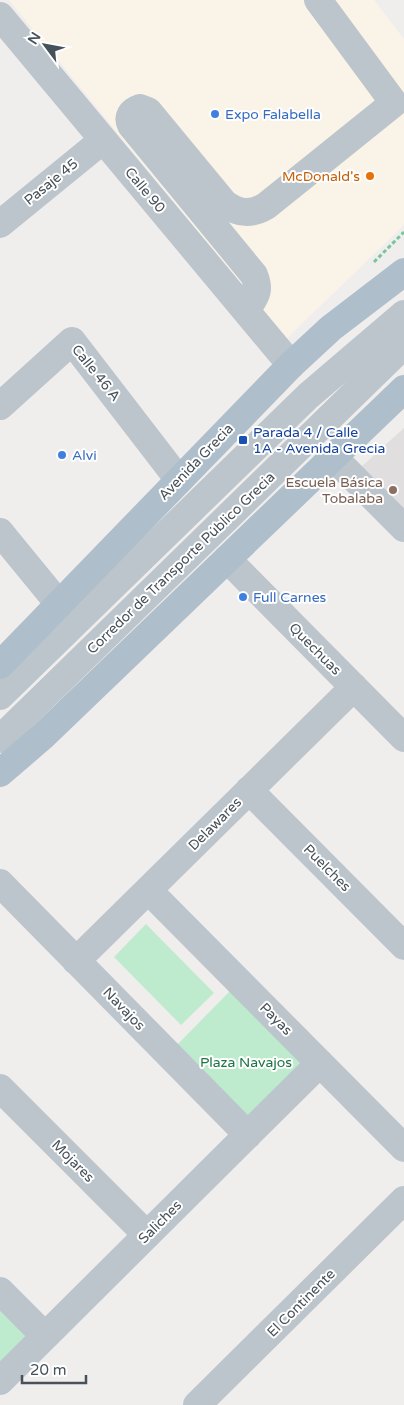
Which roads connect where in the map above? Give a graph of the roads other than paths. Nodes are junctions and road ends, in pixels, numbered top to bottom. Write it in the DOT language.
graph roads {
  1 [pos="318,0"];
  2 [pos="2,24"];
  3 [pos="103,140"];
  4 [pos="0,224"];
  5 [pos="404,257"];
  6 [pos="404,272"];
  7 [pos="246,311"];
  8 [pos="404,314"];
  9 [pos="332,328"];
  10 [pos="404,345"];
  11 [pos="290,365"];
  12 [pos="404,389"];
  13 [pos="0,406"];
  14 [pos="333,457"];
  15 [pos="179,480"];
  16 [pos="404,528"];
  17 [pos="0,532"];
  18 [pos="227,559"];
  19 [pos="54,609"];
  20 [pos="0,651"];
  21 [pos="0,665"];
  22 [pos="354,687"];
  23 [pos="0,696"];
  24 [pos="404,738"];
  25 [pos="0,739"];
  26 [pos="0,773"];
  27 [pos="249,790"];
  28 [pos="0,883"];
  29 [pos="148,890"];
  30 [pos="404,946"];
  31 [pos="76,960"];
  32 [pos="320,1063"];
  33 [pos="0,1088"];
  34 [pos="248,1135"];
  35 [pos="404,1148"];
  36 [pos="404,1200"];
  37 [pos="147,1235"];
  38 [pos="0,1291"];
  39 [pos="45,1336"];
  40 [pos="0,1381"];
  41 [pos="197,1405"];
  1 -- 7 [label="street"];
  2 -- 3 [label="street, Calle 90"];
  3 -- 4 [label="street, Pasaje 45"];
  3 -- 7 [label="street, Calle 90"];
  5 -- 9 [label="main road"];
  6 -- 9 [label="main road, Avenida Grecia"];
  7 -- 11 [label="street, Calle 90"];
  8 -- 23 [label="street"];
  9 -- 11 [label="main road, Avenida Grecia"];
  10 -- 25 [label="street, Corredor de Transporte Público Grecia"];
  11 -- 15 [label="main road, Avenida Grecia"];
  12 -- 14 [label="main road"];
  13 -- 15 [label="street, Calle 46 A"];
  14 -- 16 [label="street"];
  14 -- 18 [label="main road"];
  15 -- 19 [label="main road, Avenida Grecia"];
  17 -- 19 [label="street"];
  18 -- 22 [label="street, Quechuas"];
  18 -- 26 [label="main road"];
  19 -- 20 [label="street"];
  19 -- 21 [label="main road, Avenida Grecia"];
  22 -- 24 [label="street, Quechuas"];
  22 -- 27 [label="street, Delawares"];
  27 -- 29 [label="street, Delawares"];
  27 -- 30 [label="street, Puelches"];
  28 -- 31 [label="street, Navajos"];
  29 -- 31 [label="street, Delawares"];
  29 -- 32 [label="street, Payas"];
  31 -- 34 [label="street, Navajos"];
  32 -- 34 [label="street, Saliches"];
  32 -- 35 [label="street, Payas"];
  33 -- 37 [label="street, Mojares"];
  34 -- 37 [label="street, Saliches"];
  36 -- 41 [label="street, El Continente"];
  37 -- 39 [label="street, Saliches"];
  38 -- 39 [label="street"];
  39 -- 40 [label="street, Saliches"];
}
